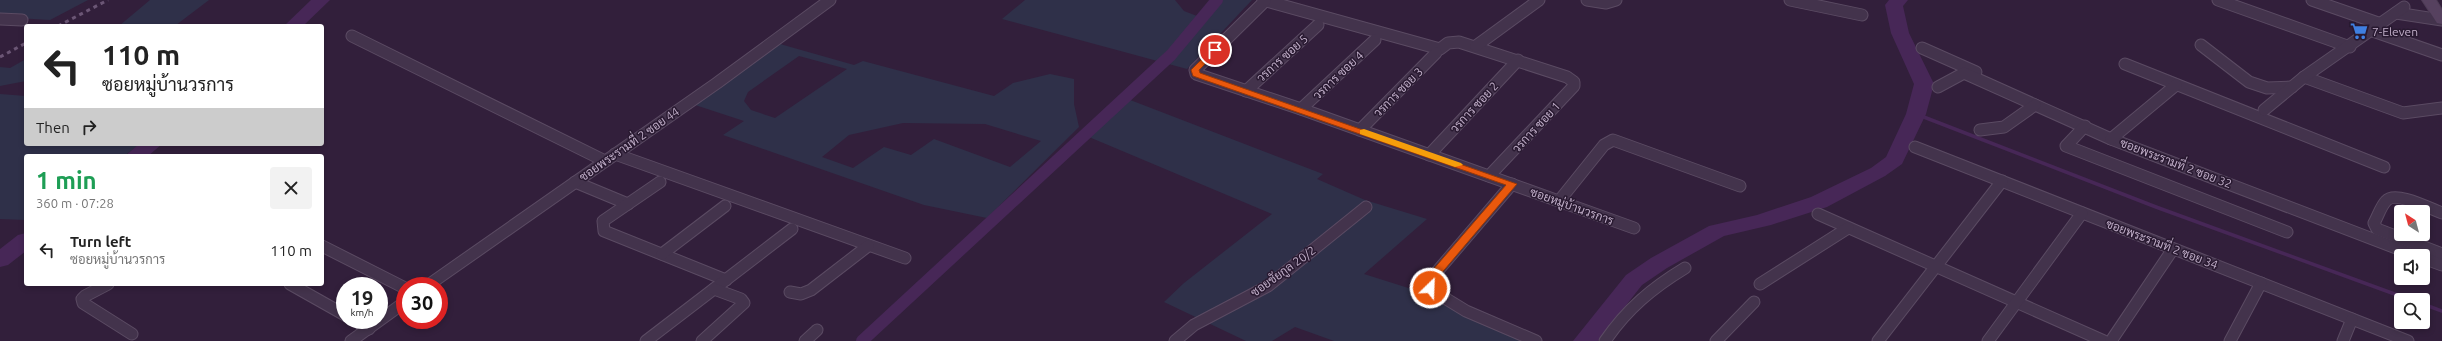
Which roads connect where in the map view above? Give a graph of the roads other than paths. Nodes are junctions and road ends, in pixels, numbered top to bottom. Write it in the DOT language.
graph roads {
  1 [pos="830,0"];
  2 [pos="1264,0"];
  3 [pos="1539,0"];
  4 [pos="1587,0"];
  5 [pos="1616,0"];
  6 [pos="1790,0"];
  7 [pos="2218,0"];
  8 [pos="2312,0"];
  9 [pos="2429,0"];
  10 [pos="1862,15"];
  11 [pos="0,19"];
  12 [pos="22,20"];
  13 [pos="2442,20"];
  14 [pos="2381,24"];
  15 [pos="1318,25"];
  16 [pos="2373,31"];
  17 [pos="352,36"];
  18 [pos="1375,40"];
  19 [pos="2201,45"];
  20 [pos="1476,46"];
  21 [pos="2350,47"];
  22 [pos="1922,48"];
  23 [pos="1438,51"];
  24 [pos="2442,55"];
  25 [pos="1518,60"];
  26 [pos="2125,64"];
  27 [pos="2304,77"];
  28 [pos="1982,78"];
  29 [pos="2176,85"];
  30 [pos="1938,87"];
  31 [pos="2292,87"];
  32 [pos="1246,91"];
  33 [pos="2037,102"];
  34 [pos="2442,108"];
  35 [pos="1301,109"];
  36 [pos="2264,110"];
  37 [pos="2085,126"];
  38 [pos="1360,130"];
  39 [pos="1980,130"];
  40 [pos="2111,139"];
  41 [pos="1915,147"];
  42 [pos="1429,155"];
  43 [pos="610,158"];
  44 [pos="2384,167"];
  45 [pos="1489,176"];
  46 [pos="2002,181"];
  47 [pos="575,182"];
  48 [pos="660,182"];
  49 [pos="1512,184"];
  50 [pos="1740,186"];
  51 [pos="1559,201"];
  52 [pos="628,204"];
  53 [pos="725,206"];
  54 [pos="1366,207"];
  55 [pos="2082,213"];
  56 [pos="2442,213"];
  57 [pos="1818,214"];
  58 [pos="1634,228"];
  59 [pos="1848,228"];
  60 [pos="792,230"];
  61 [pos="2287,232"];
  62 [pos="868,246"];
  63 [pos="324,247"];
  64 [pos="2173,249"];
  65 [pos="2400,249"];
  66 [pos="662,254"];
  67 [pos="2442,254"];
  68 [pos="905,258"];
  69 [pos="2430,261"];
  70 [pos="2442,265"];
  71 [pos="1685,268"];
  72 [pos="1936,268"];
  73 [pos="440,277"];
  74 [pos="726,280"];
  75 [pos="396,283"];
  76 [pos="2261,283"];
  77 [pos="1760,284"];
  78 [pos="104,286"];
  79 [pos="294,286"];
  80 [pos="714,289"];
  81 [pos="790,292"];
  82 [pos="1754,302"];
  83 [pos="2017,303"];
  84 [pos="396,309"];
  85 [pos="336,310"];
  86 [pos="388,315"];
  87 [pos="2352,319"];
  88 [pos="370,329"];
  89 [pos="817,330"];
  90 [pos="132,334"];
  91 [pos="351,341"];
  92 [pos="646,341"];
  93 [pos="702,341"];
  94 [pos="805,341"];
  95 [pos="1175,341"];
  96 [pos="1536,341"];
  97 [pos="1605,341"];
  98 [pos="1716,341"];
  99 [pos="1878,341"];
  100 [pos="1988,341"];
  101 [pos="2104,341"];
  102 [pos="2111,341"];
  103 [pos="2230,341"];
  104 [pos="2343,341"];
  105 [pos="2408,341"];
  1 -- 43 [label="street, ซอยพระรามที่ 2 ซอย 44"];
  2 -- 23 [label="street"];
  2 -- 32 [label="street, ซอยหมู่บ้านวรการ"];
  3 -- 20 [label="street"];
  4 -- 5 [label="street"];
  6 -- 10 [label="street"];
  7 -- 21 [label="street"];
  8 -- 14 [label="street"];
  9 -- 13 [label="main road"];
  11 -- 12 [label="street"];
  13 -- 14 [label="street"];
  14 -- 16 [label="street"];
  15 -- 32 [label="street, วรการ ซอย 5"];
  16 -- 21 [label="street"];
  16 -- 24 [label="street"];
  17 -- 43 [label="street"];
  18 -- 35 [label="street, วรการ ซอย 4"];
  19 -- 31 [label="street"];
  20 -- 23 [label="street, วรการ ซอย 3"];
  20 -- 25 [label="street"];
  21 -- 27 [label="street"];
  22 -- 28 [label="street"];
  23 -- 38 [label="street, วรการ ซอย 3"];
  25 -- 42 [label="street, วรการ ซอย 2"];
  25 -- 45 [label="street, วรการ ซอย 1"];
  26 -- 29 [label="street"];
  27 -- 31 [label="street"];
  27 -- 34 [label="street"];
  28 -- 30 [label="street, ซอยพระรามที่ 2 ซอย 32"];
  28 -- 33 [label="street, ซอยพระรามที่ 2 ซอย 32"];
  29 -- 40 [label="street"];
  29 -- 44 [label="street"];
  31 -- 36 [label="street"];
  32 -- 35 [label="street, ซอยหมู่บ้านวรการ"];
  33 -- 37 [label="street, ซอยพระรามที่ 2 ซอย 32"];
  33 -- 39 [label="street"];
  35 -- 38 [label="street, ซอยหมู่บ้านวรการ"];
  37 -- 40 [label="street, ซอยพระรามที่ 2 ซอย 32"];
  37 -- 61 [label="street"];
  38 -- 42 [label="street, ซอยหมู่บ้านวรการ"];
  40 -- 65 [label="street, ซอยพระรามที่ 2 ซอย 32"];
  41 -- 46 [label="street, ซอยพระรามที่ 2 ซอย 34"];
  42 -- 45 [label="street, ซอยหมู่บ้านวรการ"];
  43 -- 47 [label="street, ซอยพระรามที่ 2 ซอย 44"];
  43 -- 62 [label="street"];
  45 -- 49 [label="street, ซอยหมู่บ้านวรการ"];
  46 -- 55 [label="street, ซอยพระรามที่ 2 ซอย 34"];
  46 -- 72 [label="street"];
  47 -- 52 [label="street"];
  47 -- 73 [label="street, ซอยพระรามที่ 2 ซอย 44"];
  48 -- 52 [label="street"];
  49 -- 51 [label="street, ซอยหมู่บ้านวรการ"];
  49 -- 96 [label="street"];
  50 -- 51 [label="street"];
  51 -- 58 [label="street, ซอยหมู่บ้านวรการ"];
  52 -- 66 [label="street"];
  53 -- 66 [label="street"];
  54 -- 95 [label="street, ซอยชัยกูล 20/2"];
  55 -- 64 [label="street, ซอยพระรามที่ 2 ซอย 34"];
  55 -- 83 [label="street"];
  56 -- 67 [label="street"];
  57 -- 59 [label="street"];
  59 -- 72 [label="street"];
  59 -- 77 [label="street"];
  60 -- 74 [label="street"];
  62 -- 68 [label="street"];
  62 -- 81 [label="street"];
  63 -- 75 [label="street"];
  64 -- 76 [label="street, ซอยพระรามที่ 2 ซอย 34"];
  64 -- 102 [label="street"];
  66 -- 74 [label="street"];
  69 -- 70 [label="street"];
  71 -- 97 [label="street"];
  72 -- 83 [label="street"];
  72 -- 99 [label="street"];
  74 -- 80 [label="street"];
  76 -- 87 [label="street, ซอยพระรามที่ 2 ซอย 34"];
  76 -- 103 [label="street"];
  78 -- 90 [label="street"];
  79 -- 85 [label="street"];
  80 -- 92 [label="street"];
  80 -- 93 [label="street"];
  82 -- 98 [label="street"];
  83 -- 100 [label="street"];
  83 -- 101 [label="street"];
  84 -- 86 [label="street"];
  87 -- 104 [label="street"];
  87 -- 105 [label="street, ซอยพระรามที่ 2 ซอย 34"];
  88 -- 91 [label="street"];
  89 -- 94 [label="street"];
}
